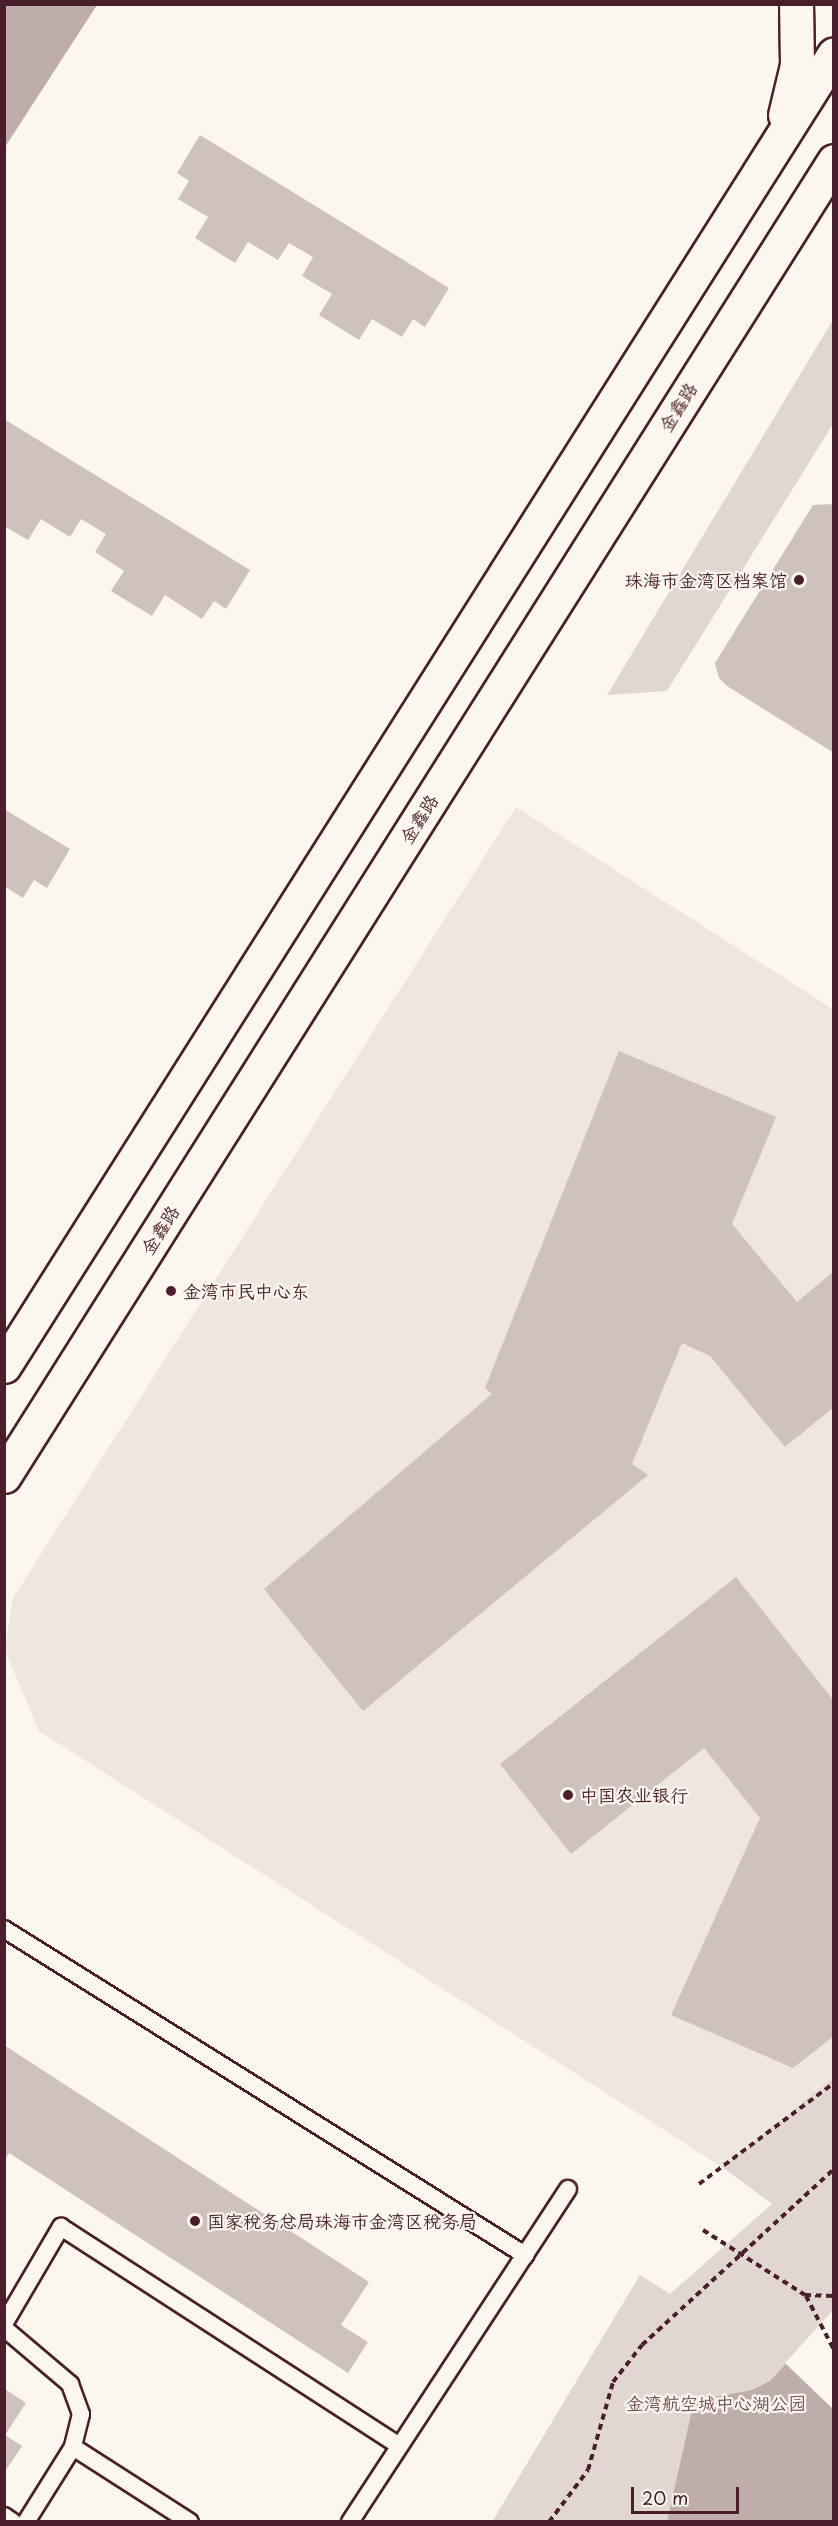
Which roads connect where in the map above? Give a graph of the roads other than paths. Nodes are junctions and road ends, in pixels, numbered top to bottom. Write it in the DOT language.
graph roads {
  1 [pos="796,4"];
  2 [pos="834,54"];
  3 [pos="780,141"];
  4 [pos="830,169"];
  5 [pos="4,1366"];
  6 [pos="4,1476"];
  7 [pos="4,1929"];
  8 [pos="568,2189"];
  9 [pos="525,2254"];
  10 [pos="4,2326"];
  11 [pos="399,2446"];
  12 [pos="73,2447"];
  13 [pos="4,2516"];
  14 [pos="13,2522"];
  15 [pos="26,2522"];
  16 [pos="190,2522"];
  17 [pos="350,2522"];
  1 -- 3 [label="street"];
  2 -- 3 [label="street"];
  3 -- 5 [label="street"];
  4 -- 6 [label="street, 金鑫路"];
  7 -- 9 [label="lane"];
  8 -- 9 [label="lane"];
  9 -- 11 [label="lane"];
  10 -- 11 [label="lane"];
  10 -- 12 [label="lane"];
  11 -- 17 [label="lane"];
  12 -- 15 [label="lane"];
  12 -- 16 [label="lane"];
  13 -- 14 [label="lane"];
}
